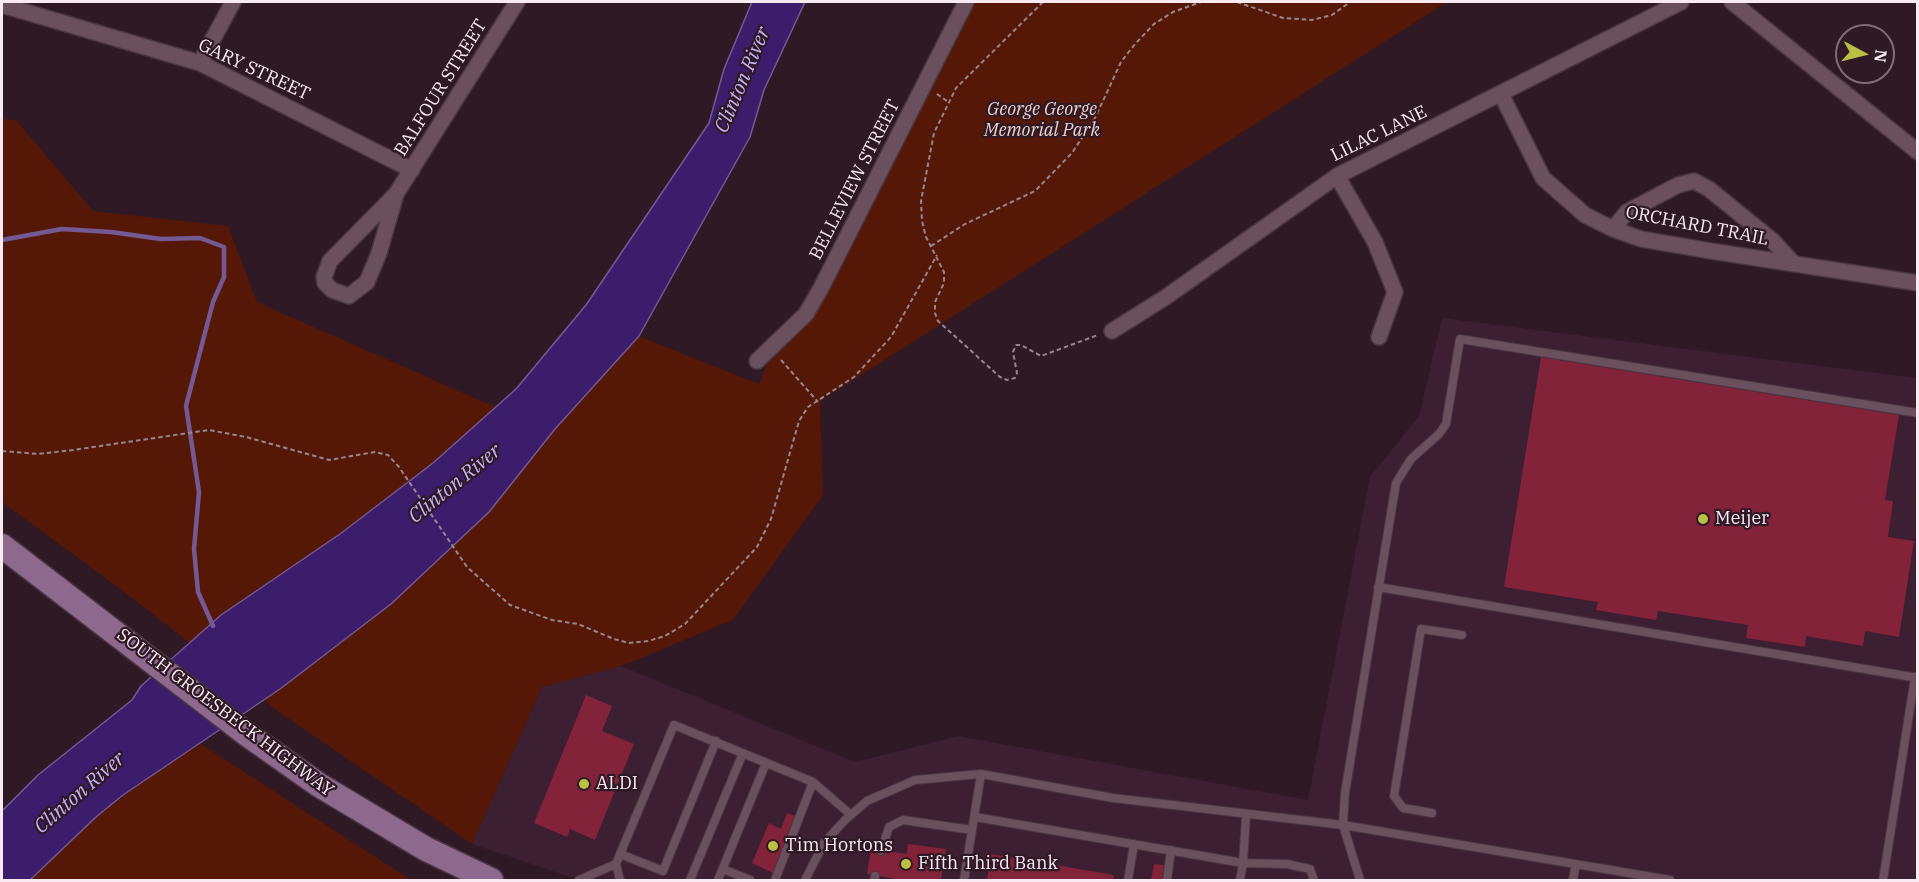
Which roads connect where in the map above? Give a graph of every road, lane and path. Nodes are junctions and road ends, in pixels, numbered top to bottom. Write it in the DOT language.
graph roads {
  1 [pos="233,2"];
  2 [pos="517,2"];
  3 [pos="966,2"];
  4 [pos="1043,2"];
  5 [pos="1201,2"];
  6 [pos="1237,2"];
  7 [pos="1350,2"];
  8 [pos="1681,2"];
  9 [pos="1732,2"];
  10 [pos="2,5"];
  11 [pos="200,63"];
  12 [pos="1501,94"];
  13 [pos="1917,152"];
  14 [pos="412,170"];
  15 [pos="1337,176"];
  16 [pos="396,194"];
  17 [pos="1613,229"];
  18 [pos="932,246"];
  19 [pos="937,255"];
  20 [pos="1794,264"];
  21 [pos="1917,283"];
  22 [pos="1112,331"];
  23 [pos="1379,338"];
  24 [pos="771,349"];
  25 [pos="758,361"];
  26 [pos="818,402"];
  27 [pos="1917,413"];
  28 [pos="2,451"];
  29 [pos="2,546"];
  30 [pos="1378,587"];
  31 [pos="1462,635"];
  32 [pos="1916,678"];
  33 [pos="716,741"];
  34 [pos="743,753"];
  35 [pos="766,763"];
  36 [pos="981,774"];
  37 [pos="813,782"];
  38 [pos="1432,813"];
  39 [pos="851,815"];
  40 [pos="1246,816"];
  41 [pos="975,817"];
  42 [pos="1343,825"];
  43 [pos="972,830"];
  44 [pos="1134,844"];
  45 [pos="1171,850"];
  46 [pos="881,851"];
  47 [pos="620,854"];
  48 [pos="1243,863"];
  49 [pos="616,864"];
  50 [pos="1576,864"];
  51 [pos="723,869"];
  52 [pos="1626,877"];
  53 [pos="491,880"];
  54 [pos="579,880"];
  55 [pos="620,880"];
  56 [pos="690,880"];
  57 [pos="718,880"];
  58 [pos="750,880"];
  59 [pos="775,880"];
  60 [pos="805,880"];
  61 [pos="964,880"];
  62 [pos="1128,880"];
  63 [pos="1167,880"];
  64 [pos="1240,880"];
  65 [pos="1314,880"];
  66 [pos="1360,880"];
  67 [pos="1573,880"];
  68 [pos="1670,880"];
  69 [pos="1883,880"];
  1 -- 11 [label="street"];
  2 -- 14 [label="street, BALFOUR STREET"];
  3 -- 24 [label="street, BELLEVIEW STREET"];
  4 -- 18 [label="path"];
  5 -- 18 [label="path"];
  6 -- 7 [label="path"];
  8 -- 12 [label="street, LILAC LANE"];
  9 -- 13 [label="street"];
  10 -- 11 [label="street, GARY STREET"];
  11 -- 14 [label="street, GARY STREET"];
  12 -- 15 [label="street, LILAC LANE"];
  12 -- 17 [label="street, ORCHARD TRAIL"];
  14 -- 16 [label="street, BALFOUR STREET"];
  15 -- 22 [label="street, LILAC LANE"];
  15 -- 23 [label="street"];
  16 -- 16 [label="street, BALFOUR STREET"];
  17 -- 20 [label="street, ORCHARD TRAIL"];
  17 -- 20 [label="street"];
  18 -- 19 [label="path"];
  19 -- 22 [label="path"];
  19 -- 26 [label="path"];
  20 -- 21 [label="street, ORCHARD TRAIL"];
  24 -- 25 [label="street, BELLEVIEW STREET"];
  24 -- 26 [label="path"];
  26 -- 28 [label="path"];
  27 -- 30 [label="lane"];
  29 -- 53 [label="main road, SOUTH GROESBECK HIGHWAY"];
  30 -- 32 [label="lane"];
  30 -- 42 [label="lane"];
  31 -- 38 [label="lane"];
  32 -- 69 [label="lane"];
  33 -- 34 [label="lane"];
  33 -- 47 [label="lane"];
  33 -- 47 [label="lane"];
  34 -- 35 [label="lane"];
  34 -- 56 [label="lane"];
  35 -- 37 [label="lane"];
  35 -- 51 [label="lane"];
  36 -- 39 [label="lane"];
  36 -- 40 [label="lane"];
  36 -- 41 [label="lane"];
  37 -- 39 [label="lane"];
  37 -- 59 [label="lane"];
  39 -- 60 [label="lane"];
  40 -- 42 [label="lane"];
  40 -- 48 [label="lane"];
  41 -- 43 [label="lane"];
  41 -- 44 [label="lane"];
  42 -- 50 [label="lane"];
  42 -- 66 [label="lane"];
  43 -- 46 [label="lane"];
  43 -- 61 [label="lane"];
  44 -- 45 [label="lane"];
  44 -- 62 [label="lane"];
  45 -- 48 [label="lane"];
  45 -- 63 [label="lane"];
  47 -- 49 [label="lane"];
  48 -- 64 [label="lane"];
  48 -- 65 [label="lane"];
  49 -- 54 [label="lane"];
  49 -- 55 [label="lane"];
  50 -- 52 [label="lane"];
  50 -- 67 [label="lane"];
  51 -- 57 [label="lane"];
  51 -- 58 [label="lane"];
  52 -- 68 [label="lane"];
}
